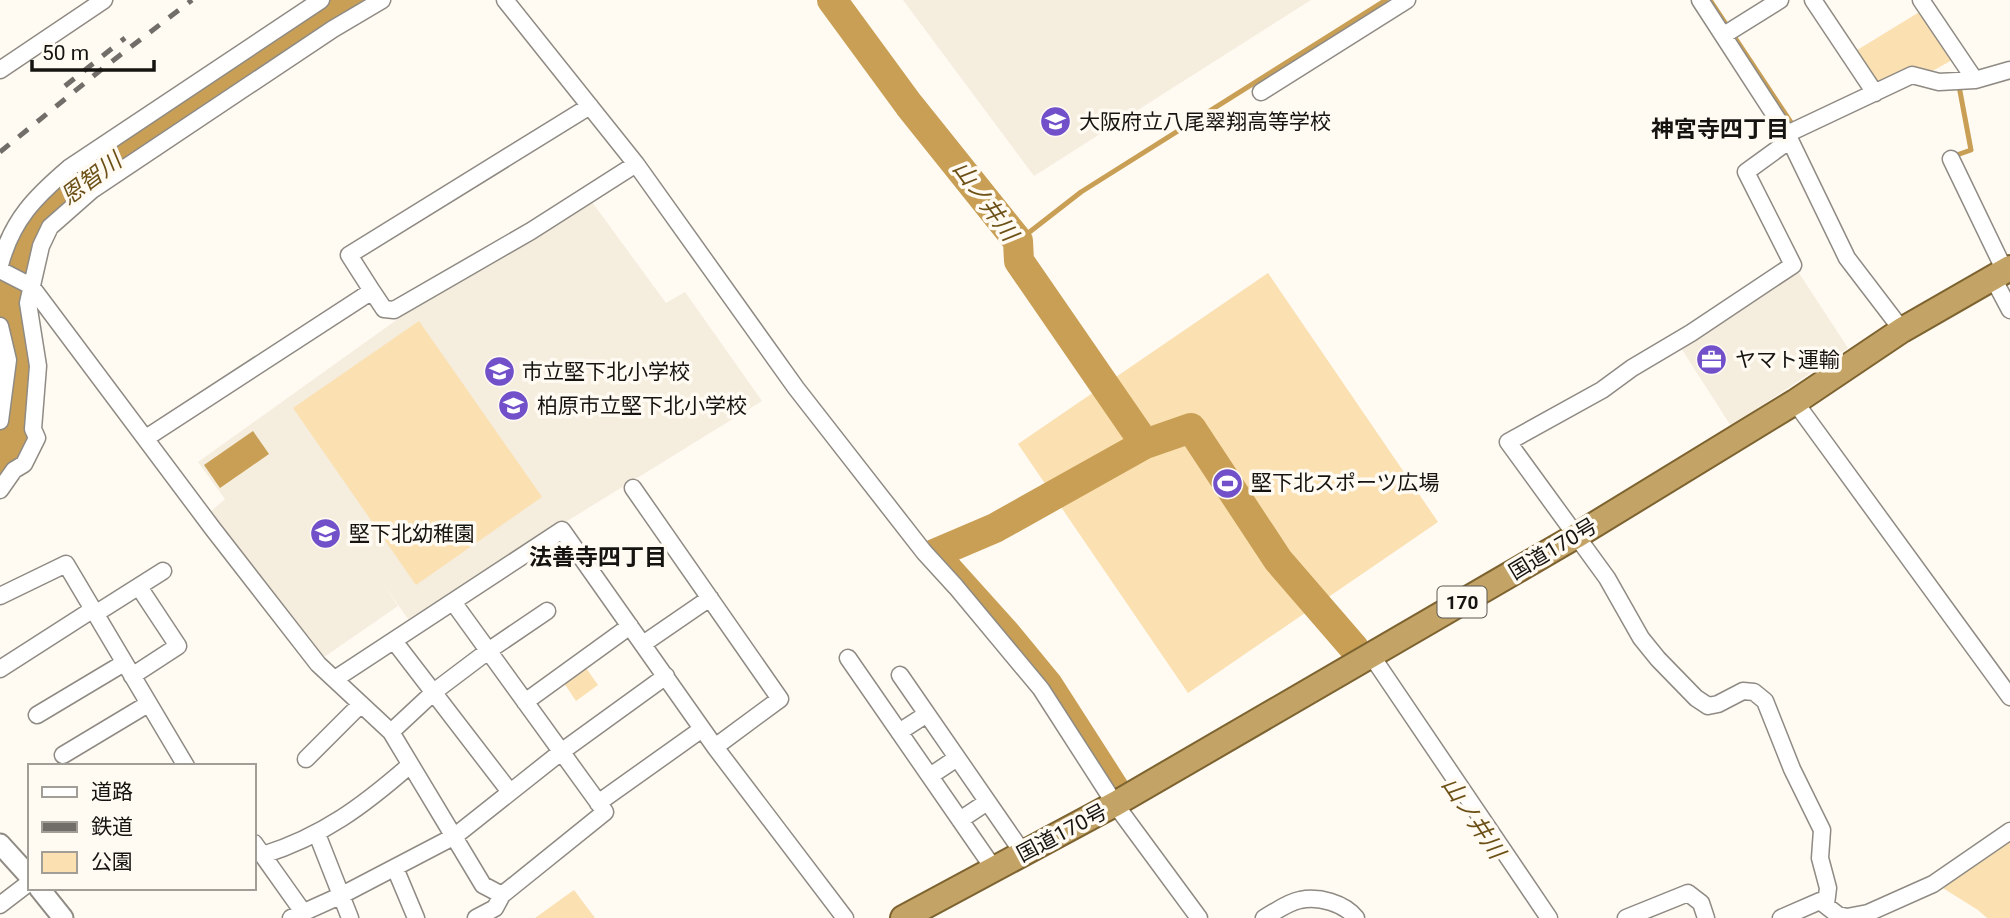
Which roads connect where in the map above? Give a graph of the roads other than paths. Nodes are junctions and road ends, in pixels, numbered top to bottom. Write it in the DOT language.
graph roads {
  1 [pos="103,0"];
  2 [pos="321,0"];
  3 [pos="382,0"];
  4 [pos="505,0"];
  5 [pos="1407,0"];
  6 [pos="1700,0"];
  7 [pos="1780,0"];
  8 [pos="1812,0"];
  9 [pos="1921,0"];
  10 [pos="1724,35"];
  11 [pos="3,62"];
  12 [pos="2010,70"];
  13 [pos="1975,80"];
  14 [pos="1261,92"];
  15 [pos="1875,93"];
  16 [pos="590,106"];
  17 [pos="1789,137"];
  18 [pos="1951,159"];
  19 [pos="636,164"];
  20 [pos="3,243"];
  21 [pos="1,269"];
  22 [pos="2002,272"];
  23 [pos="31,286"];
  24 [pos="372,291"];
  25 [pos="2010,310"];
  26 [pos="0,326"];
  27 [pos="1902,330"];
  28 [pos="1795,401"];
  29 [pos="0,419"];
  30 [pos="146,438"];
  31 [pos="633,488"];
  32 [pos="0,490"];
  33 [pos="1576,536"];
  34 [pos="163,571"];
  35 [pos="139,587"];
  36 [pos="0,596"];
  37 [pos="710,598"];
  38 [pos="453,602"];
  39 [pos="547,611"];
  40 [pos="94,612"];
  41 [pos="630,626"];
  42 [pos="394,640"];
  43 [pos="643,643"];
  44 [pos="488,651"];
  45 [pos="1371,654"];
  46 [pos="848,658"];
  47 [pos="0,669"];
  48 [pos="128,670"];
  49 [pos="900,675"];
  50 [pos="666,676"];
  51 [pos="335,679"];
  52 [pos="435,691"];
  53 [pos="2010,697"];
  54 [pos="525,702"];
  55 [pos="148,704"];
  56 [pos="361,704"];
  57 [pos="927,714"];
  58 [pos="37,715"];
  59 [pos="702,729"];
  60 [pos="391,732"];
  61 [pos="899,732"];
  62 [pos="715,747"];
  63 [pos="561,752"];
  64 [pos="62,755"];
  65 [pos="306,758"];
  66 [pos="957,758"];
  67 [pos="186,764"];
  68 [pos="411,765"];
  69 [pos="930,776"];
  70 [pos="510,792"];
  71 [pos="987,802"];
  72 [pos="598,803"];
  73 [pos="1115,804"];
  74 [pos="960,820"];
  75 [pos="2010,831"];
  76 [pos="317,834"];
  77 [pos="455,836"];
  78 [pos="0,844"];
  79 [pos="258,849"];
  80 [pos="1023,853"];
  81 [pos="395,867"];
  82 [pos="994,869"];
  83 [pos="28,875"];
  84 [pos="28,890"];
  85 [pos="41,890"];
  86 [pos="342,895"];
  87 [pos="502,895"];
  88 [pos="1826,904"];
  89 [pos="0,905"];
  90 [pos="297,915"];
  91 [pos="1869,916"];
  92 [pos="63,918"];
  93 [pos="350,918"];
  94 [pos="416,918"];
  95 [pos="476,918"];
  96 [pos="845,918"];
  97 [pos="903,918"];
  98 [pos="1199,918"];
  99 [pos="1264,918"];
  100 [pos="1356,918"];
  101 [pos="1549,918"];
  102 [pos="1626,918"];
  103 [pos="1706,918"];
  104 [pos="1781,918"];
  1 -- 11 [label="street"];
  2 -- 20 [label="street"];
  3 -- 23 [label="street"];
  4 -- 16 [label="street"];
  5 -- 14 [label="street"];
  6 -- 10 [label="street"];
  7 -- 10 [label="street"];
  8 -- 15 [label="street"];
  9 -- 13 [label="street"];
  10 -- 17 [label="street"];
  12 -- 13 [label="street"];
  13 -- 15 [label="street"];
  15 -- 17 [label="street"];
  16 -- 19 [label="street"];
  16 -- 24 [label="street"];
  17 -- 27 [label="street"];
  17 -- 33 [label="street"];
  18 -- 22 [label="street"];
  19 -- 24 [label="street"];
  19 -- 73 [label="street"];
  20 -- 21 [label="street"];
  21 -- 23 [label="street"];
  22 -- 25 [label="street"];
  22 -- 27 [label="highway, 国道170号 / 170"];
  23 -- 30 [label="street"];
  23 -- 32 [label="street"];
  24 -- 30 [label="street"];
  26 -- 29 [label="street"];
  27 -- 28 [label="highway, 国道170号 / 170"];
  28 -- 33 [label="highway, 国道170号 / 170"];
  28 -- 53 [label="street"];
  30 -- 51 [label="street"];
  31 -- 37 [label="street"];
  33 -- 45 [label="highway, 国道170号 / 170"];
  33 -- 88 [label="street"];
  34 -- 35 [label="street"];
  35 -- 40 [label="street"];
  35 -- 48 [label="street"];
  36 -- 40 [label="street"];
  37 -- 43 [label="street"];
  37 -- 62 [label="street"];
  38 -- 41 [label="street"];
  38 -- 42 [label="street"];
  38 -- 44 [label="street"];
  39 -- 44 [label="street"];
  40 -- 47 [label="street"];
  40 -- 48 [label="street"];
  41 -- 43 [label="street"];
  41 -- 54 [label="street"];
  42 -- 51 [label="street"];
  42 -- 52 [label="street"];
  43 -- 50 [label="street"];
  44 -- 52 [label="street"];
  44 -- 54 [label="street"];
  45 -- 73 [label="highway, 国道170号 / 170"];
  45 -- 101 [label="street"];
  46 -- 61 [label="street"];
  48 -- 55 [label="street"];
  48 -- 58 [label="street"];
  49 -- 57 [label="street"];
  50 -- 59 [label="street"];
  50 -- 63 [label="street"];
  51 -- 56 [label="street"];
  52 -- 60 [label="street"];
  52 -- 70 [label="street"];
  54 -- 63 [label="street"];
  55 -- 64 [label="street"];
  55 -- 67 [label="street"];
  56 -- 60 [label="street"];
  56 -- 65 [label="street"];
  57 -- 61 [label="street"];
  57 -- 66 [label="street"];
  59 -- 62 [label="street"];
  59 -- 72 [label="street"];
  60 -- 68 [label="street"];
  61 -- 69 [label="street"];
  62 -- 96 [label="street"];
  63 -- 70 [label="street"];
  63 -- 72 [label="street"];
  66 -- 69 [label="street"];
  66 -- 71 [label="street"];
  68 -- 76 [label="street"];
  68 -- 77 [label="street"];
  69 -- 74 [label="street"];
  70 -- 77 [label="street"];
  71 -- 74 [label="street"];
  71 -- 80 [label="street"];
  72 -- 87 [label="street"];
  73 -- 80 [label="highway, 国道170号 / 170"];
  73 -- 98 [label="street"];
  74 -- 82 [label="street"];
  75 -- 91 [label="street"];
  76 -- 79 [label="street"];
  76 -- 86 [label="street"];
  77 -- 81 [label="street"];
  77 -- 87 [label="street"];
  78 -- 83 [label="street"];
  79 -- 90 [label="street"];
  80 -- 82 [label="highway, 国道170号 / 170"];
  81 -- 86 [label="street"];
  81 -- 94 [label="street"];
  82 -- 97 [label="highway, 国道170号 / 170"];
  84 -- 89 [label="street"];
  85 -- 92 [label="street"];
  86 -- 90 [label="street"];
  86 -- 93 [label="street"];
  87 -- 95 [label="street"];
  88 -- 91 [label="street"];
  88 -- 104 [label="street"];
  99 -- 100 [label="street"];
  102 -- 103 [label="street"];
}
